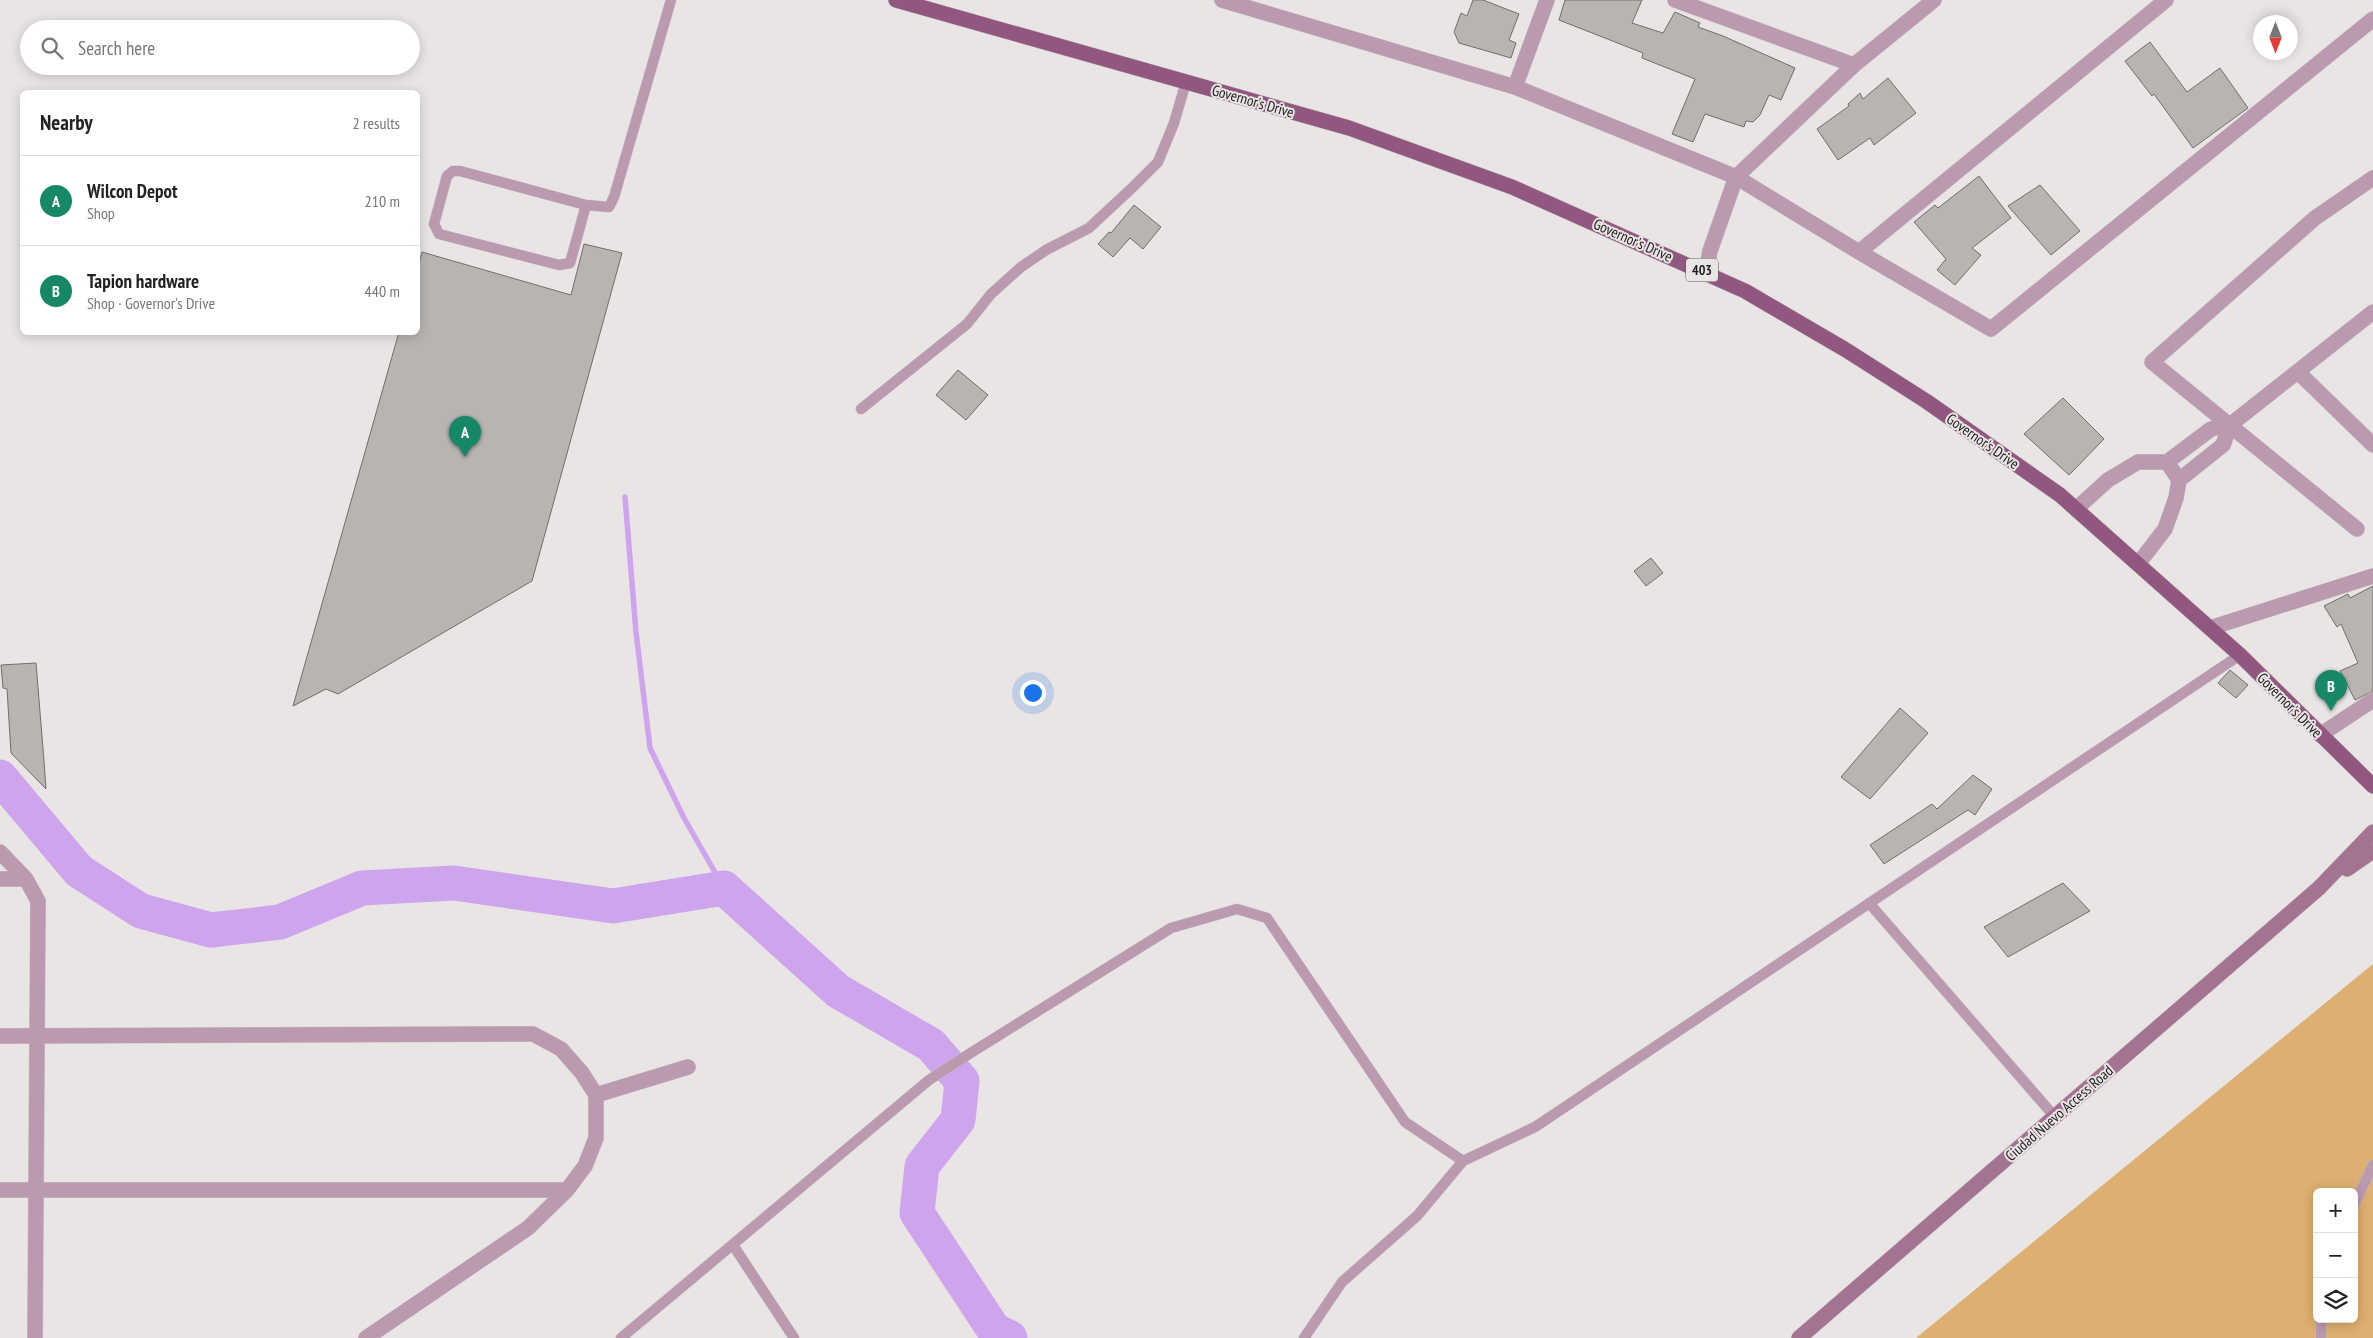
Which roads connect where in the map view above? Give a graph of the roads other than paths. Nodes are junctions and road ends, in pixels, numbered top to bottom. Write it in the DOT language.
graph roads {
  1 [pos="671,0"];
  2 [pos="896,0"];
  3 [pos="1222,0"];
  4 [pos="1547,0"];
  5 [pos="1674,0"];
  6 [pos="1934,0"];
  7 [pos="2166,0"];
  8 [pos="2373,19"];
  9 [pos="1854,65"];
  10 [pos="1186,82"];
  11 [pos="1515,87"];
  12 [pos="1736,177"];
  13 [pos="2373,178"];
  14 [pos="586,205"];
  15 [pos="1858,252"];
  16 [pos="1706,272"];
  17 [pos="2373,312"];
  18 [pos="2298,372"];
  19 [pos="861,409"];
  20 [pos="2230,425"];
  21 [pos="2373,445"];
  22 [pos="2167,462"];
  23 [pos="2179,480"];
  24 [pos="2076,509"];
  25 [pos="2357,529"];
  26 [pos="2138,564"];
  27 [pos="2373,576"];
  28 [pos="2210,628"];
  29 [pos="2240,654"];
  30 [pos="2373,700"];
  31 [pos="2320,735"];
  32 [pos="2373,786"];
  33 [pos="2373,832"];
  34 [pos="2373,851"];
  35 [pos="0,852"];
  36 [pos="0,879"];
  37 [pos="26,879"];
  38 [pos="2319,888"];
  39 [pos="1869,903"];
  40 [pos="0,1036"];
  41 [pos="37,1036"];
  42 [pos="688,1067"];
  43 [pos="596,1095"];
  44 [pos="2055,1117"];
  45 [pos="1463,1161"];
  46 [pos="2373,1165"];
  47 [pos="0,1190"];
  48 [pos="36,1190"];
  49 [pos="567,1190"];
  50 [pos="2358,1197"];
  51 [pos="733,1245"];
  52 [pos="2321,1323"];
  53 [pos="35,1338"];
  54 [pos="366,1338"];
  55 [pos="621,1338"];
  56 [pos="794,1338"];
  57 [pos="1304,1338"];
  58 [pos="1799,1338"];
  59 [pos="2321,1338"];
  1 -- 14 [label="lane"];
  2 -- 10 [label="main road, Governor's Drive / 403"];
  3 -- 11 [label="street"];
  4 -- 11 [label="street"];
  5 -- 9 [label="street"];
  6 -- 9 [label="street"];
  7 -- 15 [label="street"];
  8 -- 15 [label="street"];
  9 -- 12 [label="street"];
  10 -- 16 [label="main road, Governor's Drive / 403"];
  10 -- 19 [label="lane"];
  11 -- 12 [label="street"];
  12 -- 15 [label="street"];
  12 -- 16 [label="street"];
  13 -- 20 [label="street"];
  14 -- 14 [label="lane"];
  16 -- 24 [label="main road, Governor's Drive / 403"];
  17 -- 18 [label="street"];
  18 -- 20 [label="street"];
  18 -- 21 [label="street"];
  20 -- 22 [label="street"];
  20 -- 23 [label="street"];
  20 -- 25 [label="street"];
  22 -- 23 [label="street"];
  22 -- 24 [label="street"];
  23 -- 26 [label="street"];
  24 -- 26 [label="main road, Governor's Drive / 403"];
  26 -- 28 [label="main road, Governor's Drive / 403"];
  27 -- 28 [label="street"];
  28 -- 29 [label="main road, Governor's Drive / 403"];
  29 -- 31 [label="main road, Governor's Drive / 403"];
  29 -- 39 [label="lane"];
  30 -- 31 [label="street"];
  31 -- 32 [label="main road, Governor's Drive / 403"];
  33 -- 38 [label="street"];
  34 -- 38 [label="street"];
  35 -- 37 [label="street"];
  36 -- 37 [label="street"];
  37 -- 41 [label="street"];
  38 -- 44 [label="street, Ciudad Nuevo Access Road"];
  39 -- 44 [label="lane"];
  39 -- 45 [label="lane"];
  40 -- 41 [label="street"];
  41 -- 43 [label="street"];
  41 -- 48 [label="street"];
  42 -- 43 [label="street"];
  43 -- 49 [label="street"];
  44 -- 58 [label="street, Ciudad Nuevo Access Road"];
  45 -- 51 [label="lane"];
  45 -- 57 [label="lane"];
  46 -- 50 [label="lane"];
  47 -- 48 [label="street"];
  48 -- 49 [label="street"];
  48 -- 53 [label="street"];
  49 -- 54 [label="street"];
  51 -- 55 [label="lane"];
  51 -- 56 [label="lane"];
  52 -- 59 [label="lane"];
}
